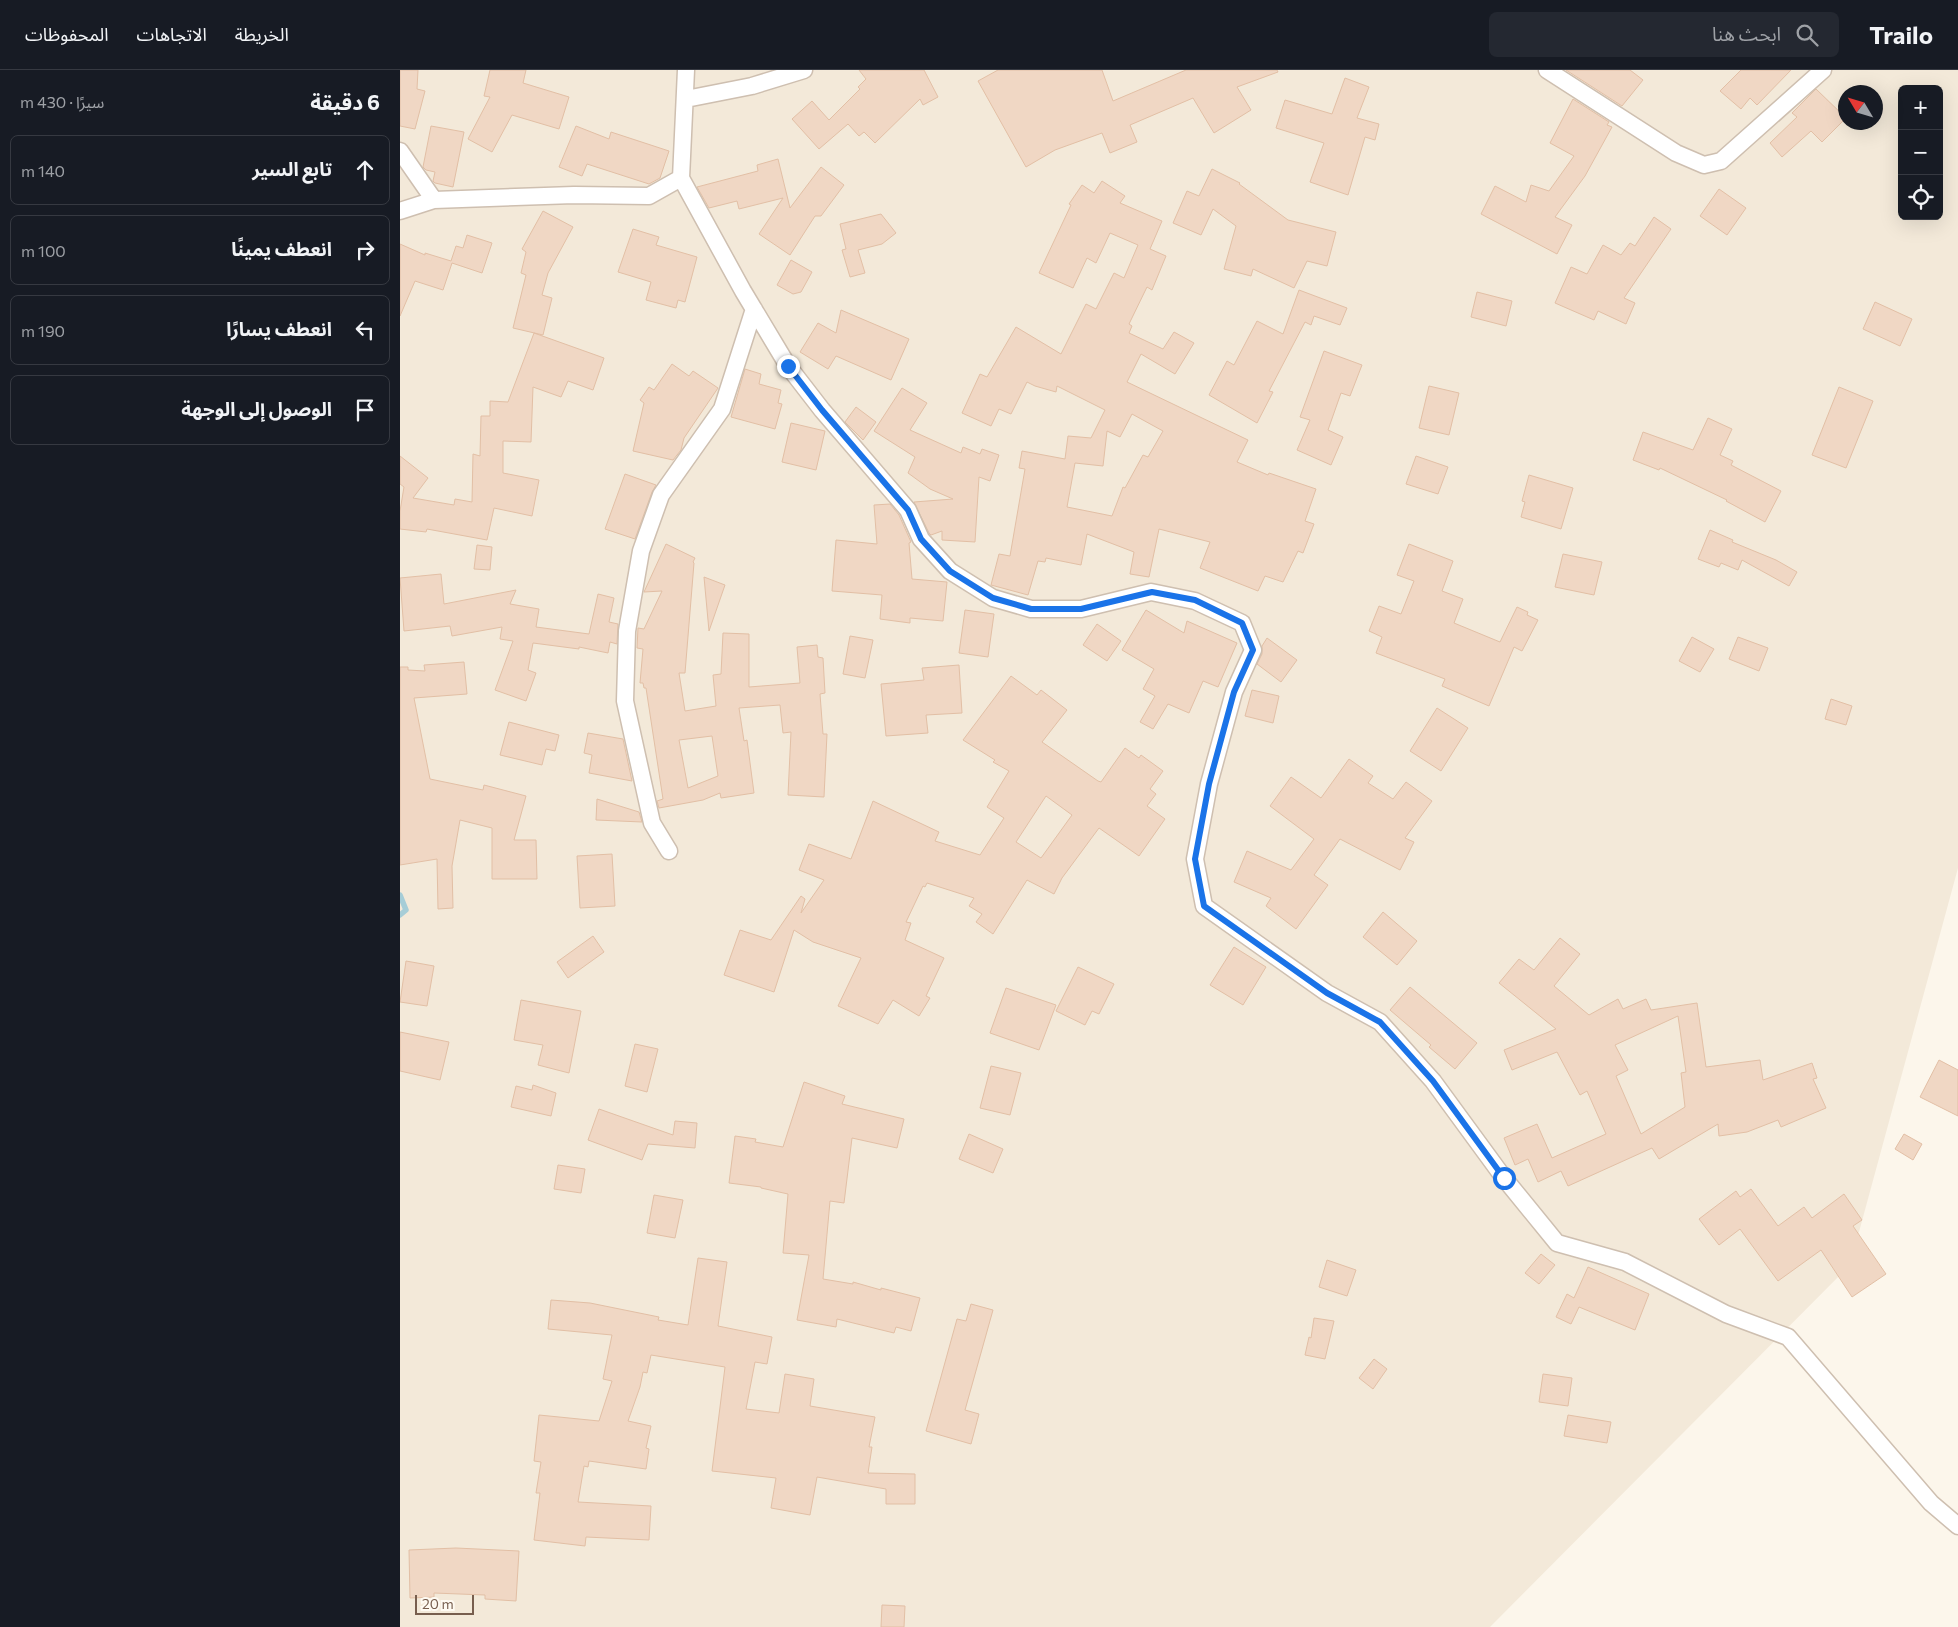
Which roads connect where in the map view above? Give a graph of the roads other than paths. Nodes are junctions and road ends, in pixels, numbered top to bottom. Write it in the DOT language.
graph roads {
  1 [pos="686,70"];
  2 [pos="804,70"];
  3 [pos="1547,70"];
  4 [pos="1823,70"];
  5 [pos="686,99"];
  6 [pos="400,151"];
  7 [pos="681,178"];
  8 [pos="434,200"];
  9 [pos="400,211"];
  10 [pos="754,309"];
  11 [pos="669,851"];
  12 [pos="1958,1526"];
  1 -- 5 [label="street"];
  2 -- 5 [label="street"];
  3 -- 4 [label="street"];
  5 -- 7 [label="street"];
  6 -- 8 [label="street"];
  7 -- 8 [label="street"];
  7 -- 10 [label="street"];
  8 -- 9 [label="street"];
  10 -- 11 [label="street"];
  10 -- 12 [label="street"];
}
